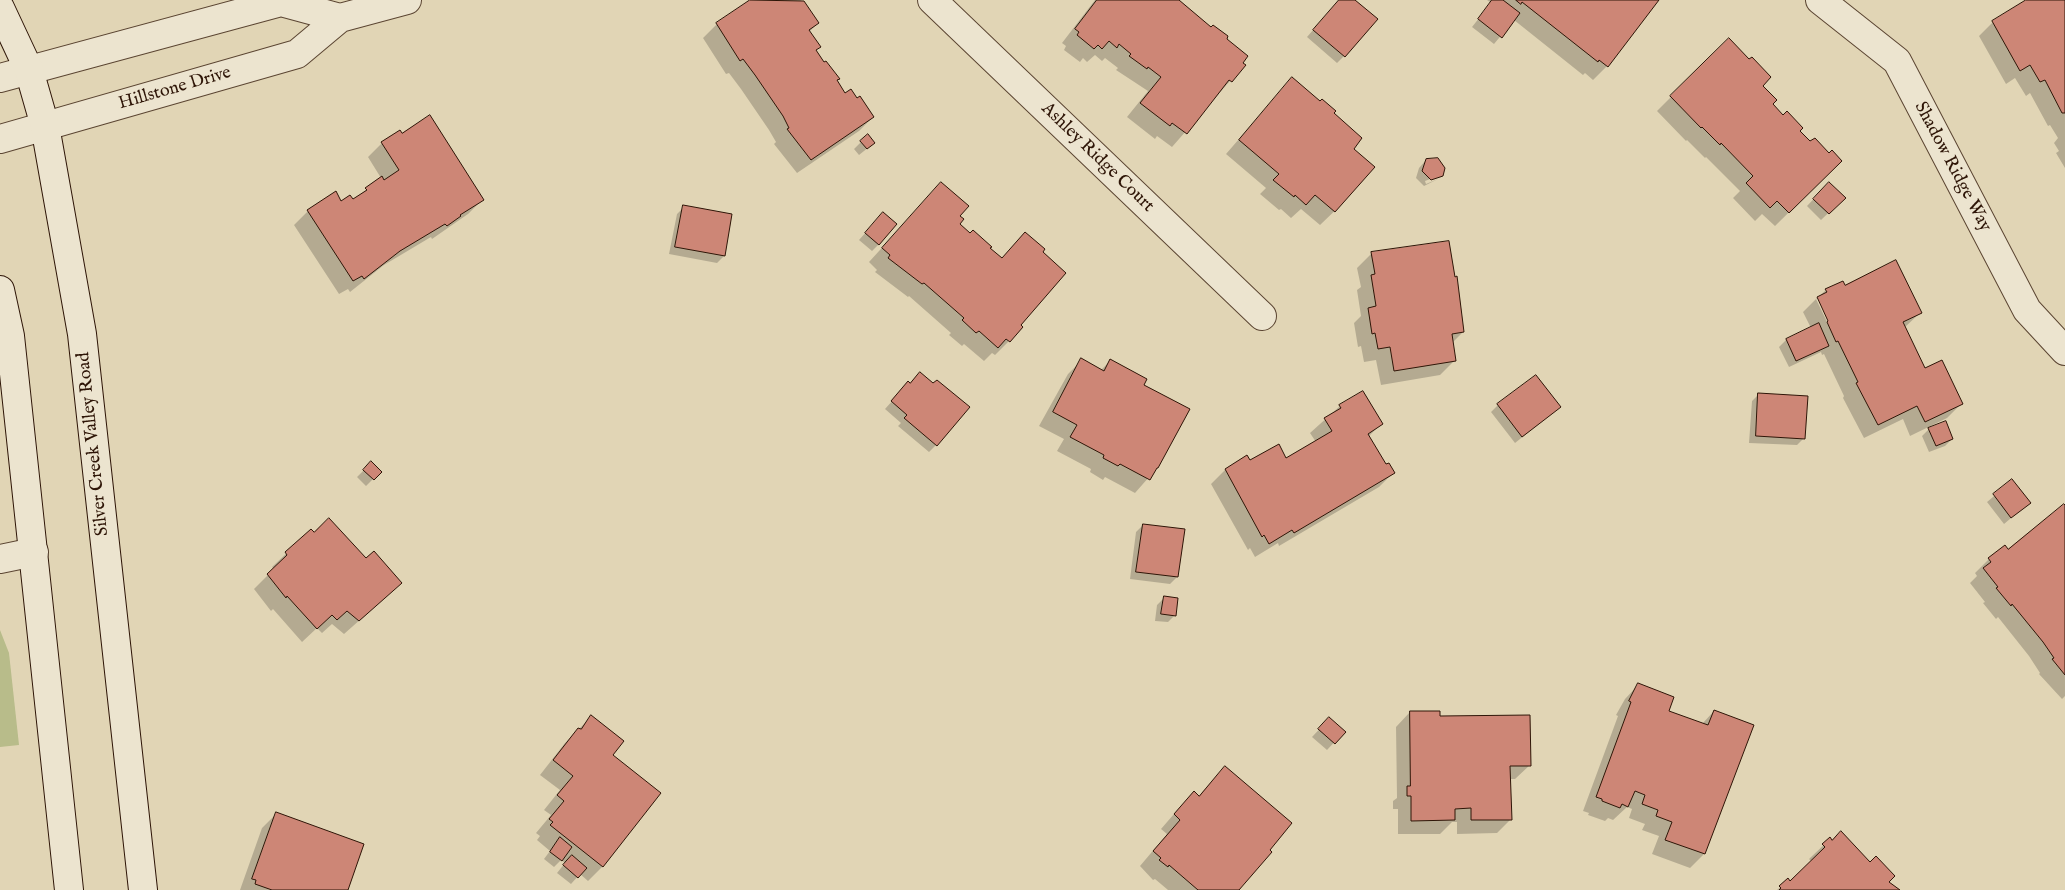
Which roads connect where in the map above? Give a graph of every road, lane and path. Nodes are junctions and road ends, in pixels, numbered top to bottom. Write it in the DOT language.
graph roads {
  1 [pos="407,0"];
  2 [pos="932,0"];
  3 [pos="1820,0"];
  4 [pos="0,8"];
  5 [pos="340,18"];
  6 [pos="29,70"];
  7 [pos="0,78"];
  8 [pos="45,126"];
  9 [pos="0,139"];
  10 [pos="0,290"];
  11 [pos="1262,316"];
  12 [pos="2065,351"];
  13 [pos="34,552"];
  14 [pos="0,558"];
  15 [pos="69,890"];
  16 [pos="143,890"];
  1 -- 5 [label="street, Hillstone Drive"];
  2 -- 11 [label="street, Ashley Ridge Court"];
  3 -- 12 [label="street, Shadow Ridge Way"];
  4 -- 6 [label="street, Silver Creek Valley Road"];
  5 -- 6 [label="street, Hillstone Drive"];
  5 -- 8 [label="street, Hillstone Drive"];
  6 -- 7 [label="street, Hillstone Drive"];
  6 -- 8 [label="street, Silver Creek Valley Road"];
  8 -- 9 [label="street, Hillstone Drive"];
  8 -- 16 [label="street, Silver Creek Valley Road"];
  10 -- 13 [label="street"];
  13 -- 14 [label="street"];
  13 -- 15 [label="street"];
}
